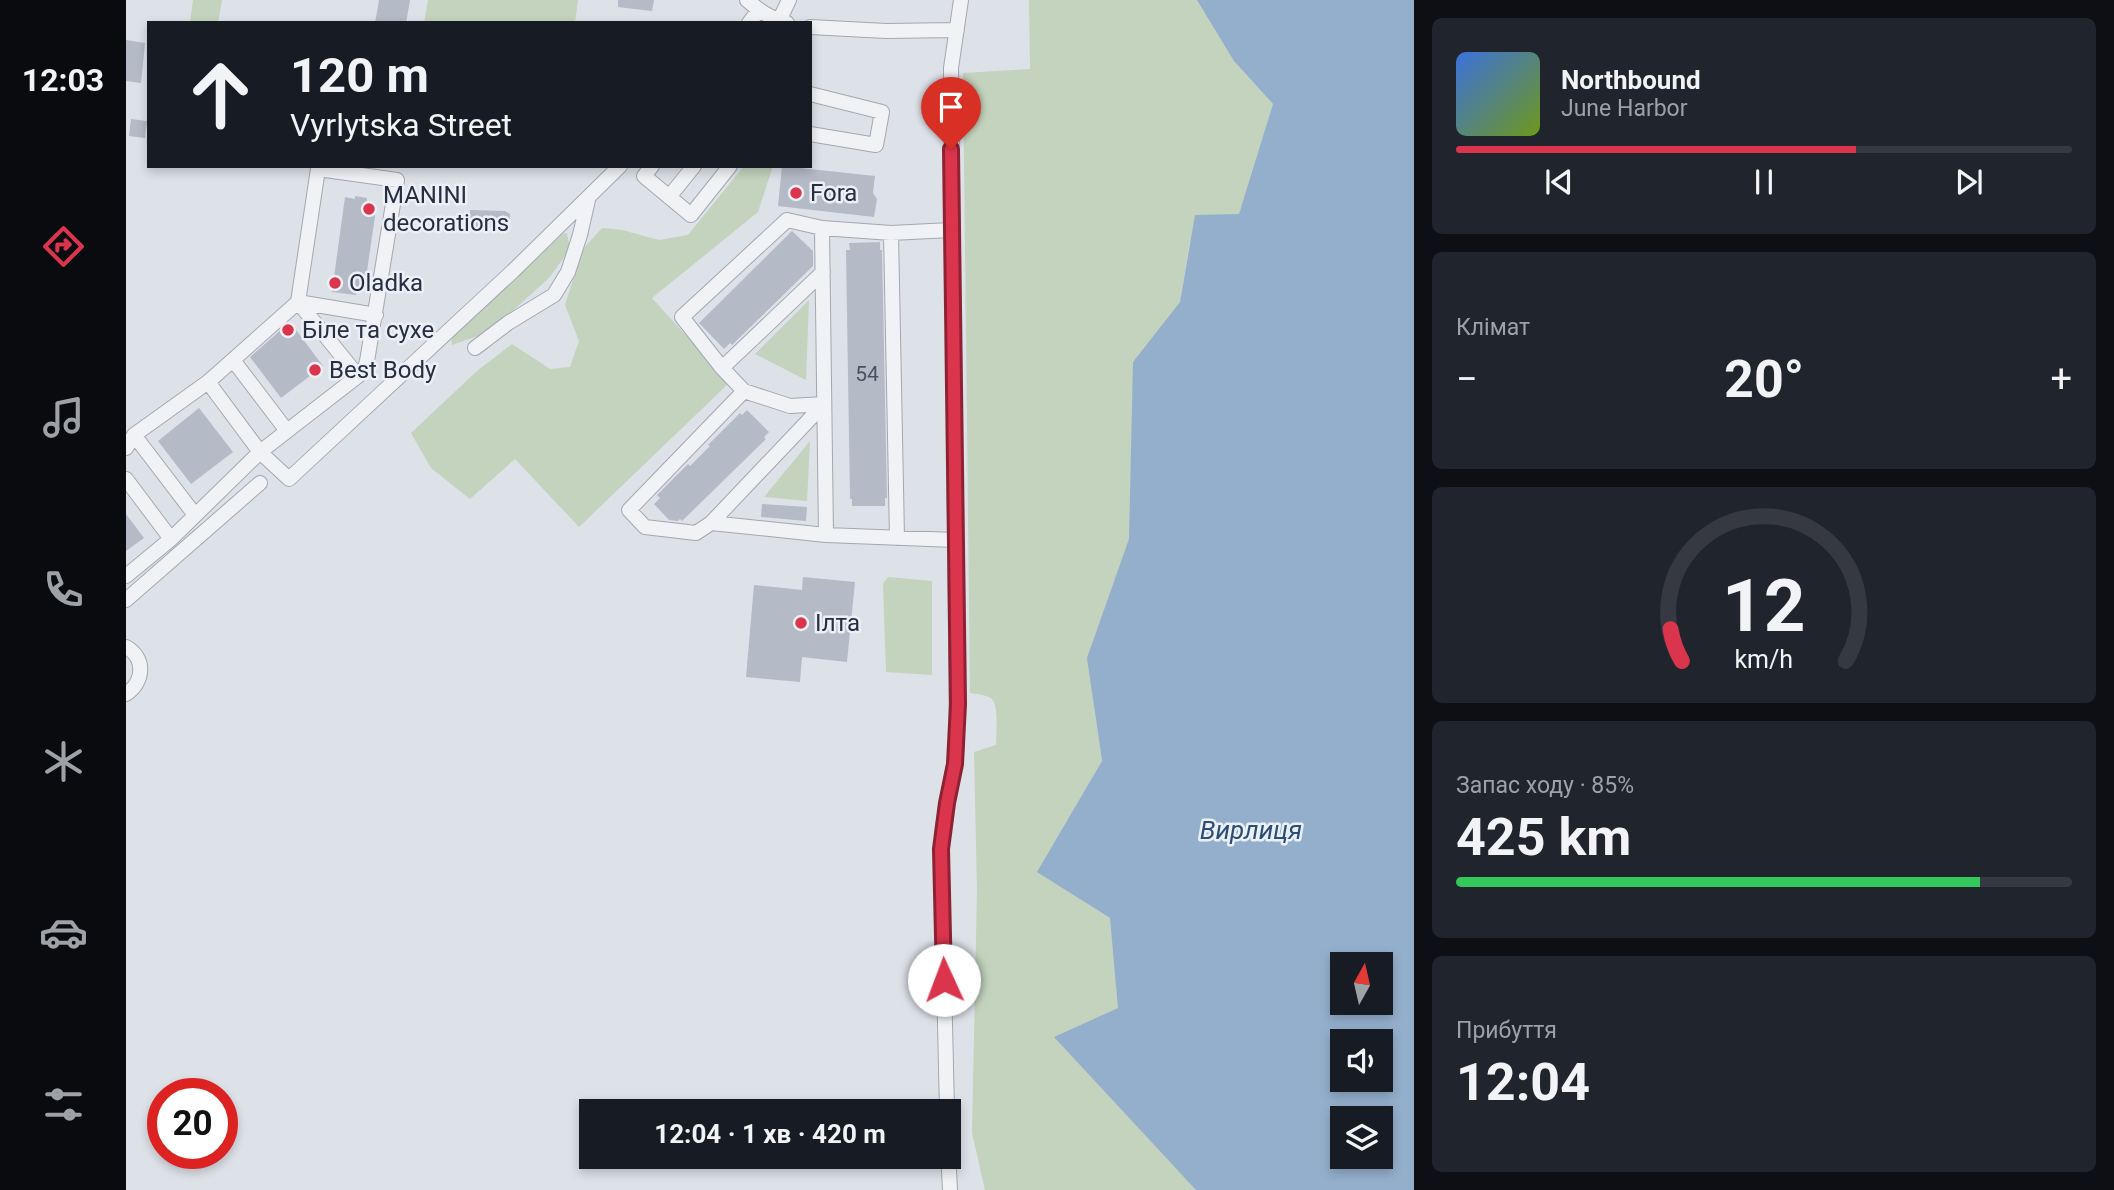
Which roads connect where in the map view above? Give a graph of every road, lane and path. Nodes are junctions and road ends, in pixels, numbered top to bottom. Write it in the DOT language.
graph roads {
  1 [pos="747,0"];
  2 [pos="789,0"];
  3 [pos="961,0"];
  4 [pos="759,10"];
  5 [pos="751,21"];
  6 [pos="780,21"];
  7 [pos="782,21"];
  8 [pos="812,27"];
  9 [pos="957,30"];
  10 [pos="812,94"];
  11 [pos="812,134"];
  12 [pos="618,168"];
  13 [pos="650,168"];
  14 [pos="692,168"];
  15 [pos="728,168"];
  16 [pos="669,197"];
  17 [pos="587,200"];
  18 [pos="822,228"];
  19 [pos="951,230"];
  20 [pos="891,233"];
  21 [pos="822,272"];
  22 [pos="298,302"];
  23 [pos="376,315"];
  24 [pos="475,348"];
  25 [pos="233,360"];
  26 [pos="723,368"];
  27 [pos="358,376"];
  28 [pos="208,382"];
  29 [pos="744,391"];
  30 [pos="824,404"];
  31 [pos="287,431"];
  32 [pos="130,442"];
  33 [pos="260,452"];
  34 [pos="126,480"];
  35 [pos="260,483"];
  36 [pos="195,515"];
  37 [pos="711,523"];
  38 [pos="826,535"];
  39 [pos="897,538"];
  40 [pos="171,539"];
  41 [pos="955,540"];
  42 [pos="126,576"];
  43 [pos="126,600"];
  44 [pos="126,647"];
  45 [pos="126,694"];
  46 [pos="947,1099"];
  47 [pos="949,1169"];
  48 [pos="950,1190"];
  1 -- 4 [label="street"];
  2 -- 7 [label="street"];
  3 -- 9 [label="street"];
  4 -- 5 [label="street"];
  4 -- 6 [label="street"];
  8 -- 9 [label="street"];
  9 -- 19 [label="street"];
  10 -- 11 [label="street"];
  12 -- 17 [label="street"];
  13 -- 16 [label="street"];
  14 -- 16 [label="street"];
  15 -- 16 [label="street"];
  17 -- 24 [label="street"];
  17 -- 33 [label="street"];
  18 -- 20 [label="street"];
  18 -- 21 [label="street"];
  18 -- 26 [label="street"];
  19 -- 20 [label="street"];
  19 -- 41 [label="street"];
  20 -- 39 [label="street"];
  21 -- 26 [label="street"];
  21 -- 30 [label="street"];
  22 -- 23 [label="street"];
  22 -- 23 [label="street"];
  22 -- 25 [label="street"];
  22 -- 27 [label="street"];
  23 -- 27 [label="street"];
  25 -- 28 [label="street"];
  25 -- 31 [label="street"];
  26 -- 29 [label="street"];
  27 -- 31 [label="street"];
  28 -- 32 [label="street"];
  28 -- 33 [label="street"];
  29 -- 30 [label="street"];
  29 -- 37 [label="street"];
  30 -- 37 [label="street"];
  30 -- 38 [label="street"];
  31 -- 33 [label="street"];
  32 -- 36 [label="street"];
  33 -- 36 [label="street"];
  34 -- 40 [label="street"];
  35 -- 43 [label="street"];
  36 -- 40 [label="street"];
  37 -- 38 [label="street"];
  38 -- 39 [label="street"];
  39 -- 41 [label="street"];
  40 -- 42 [label="street"];
  41 -- 46 [label="street"];
  44 -- 45 [label="street"];
  47 -- 48 [label="street"];
}
